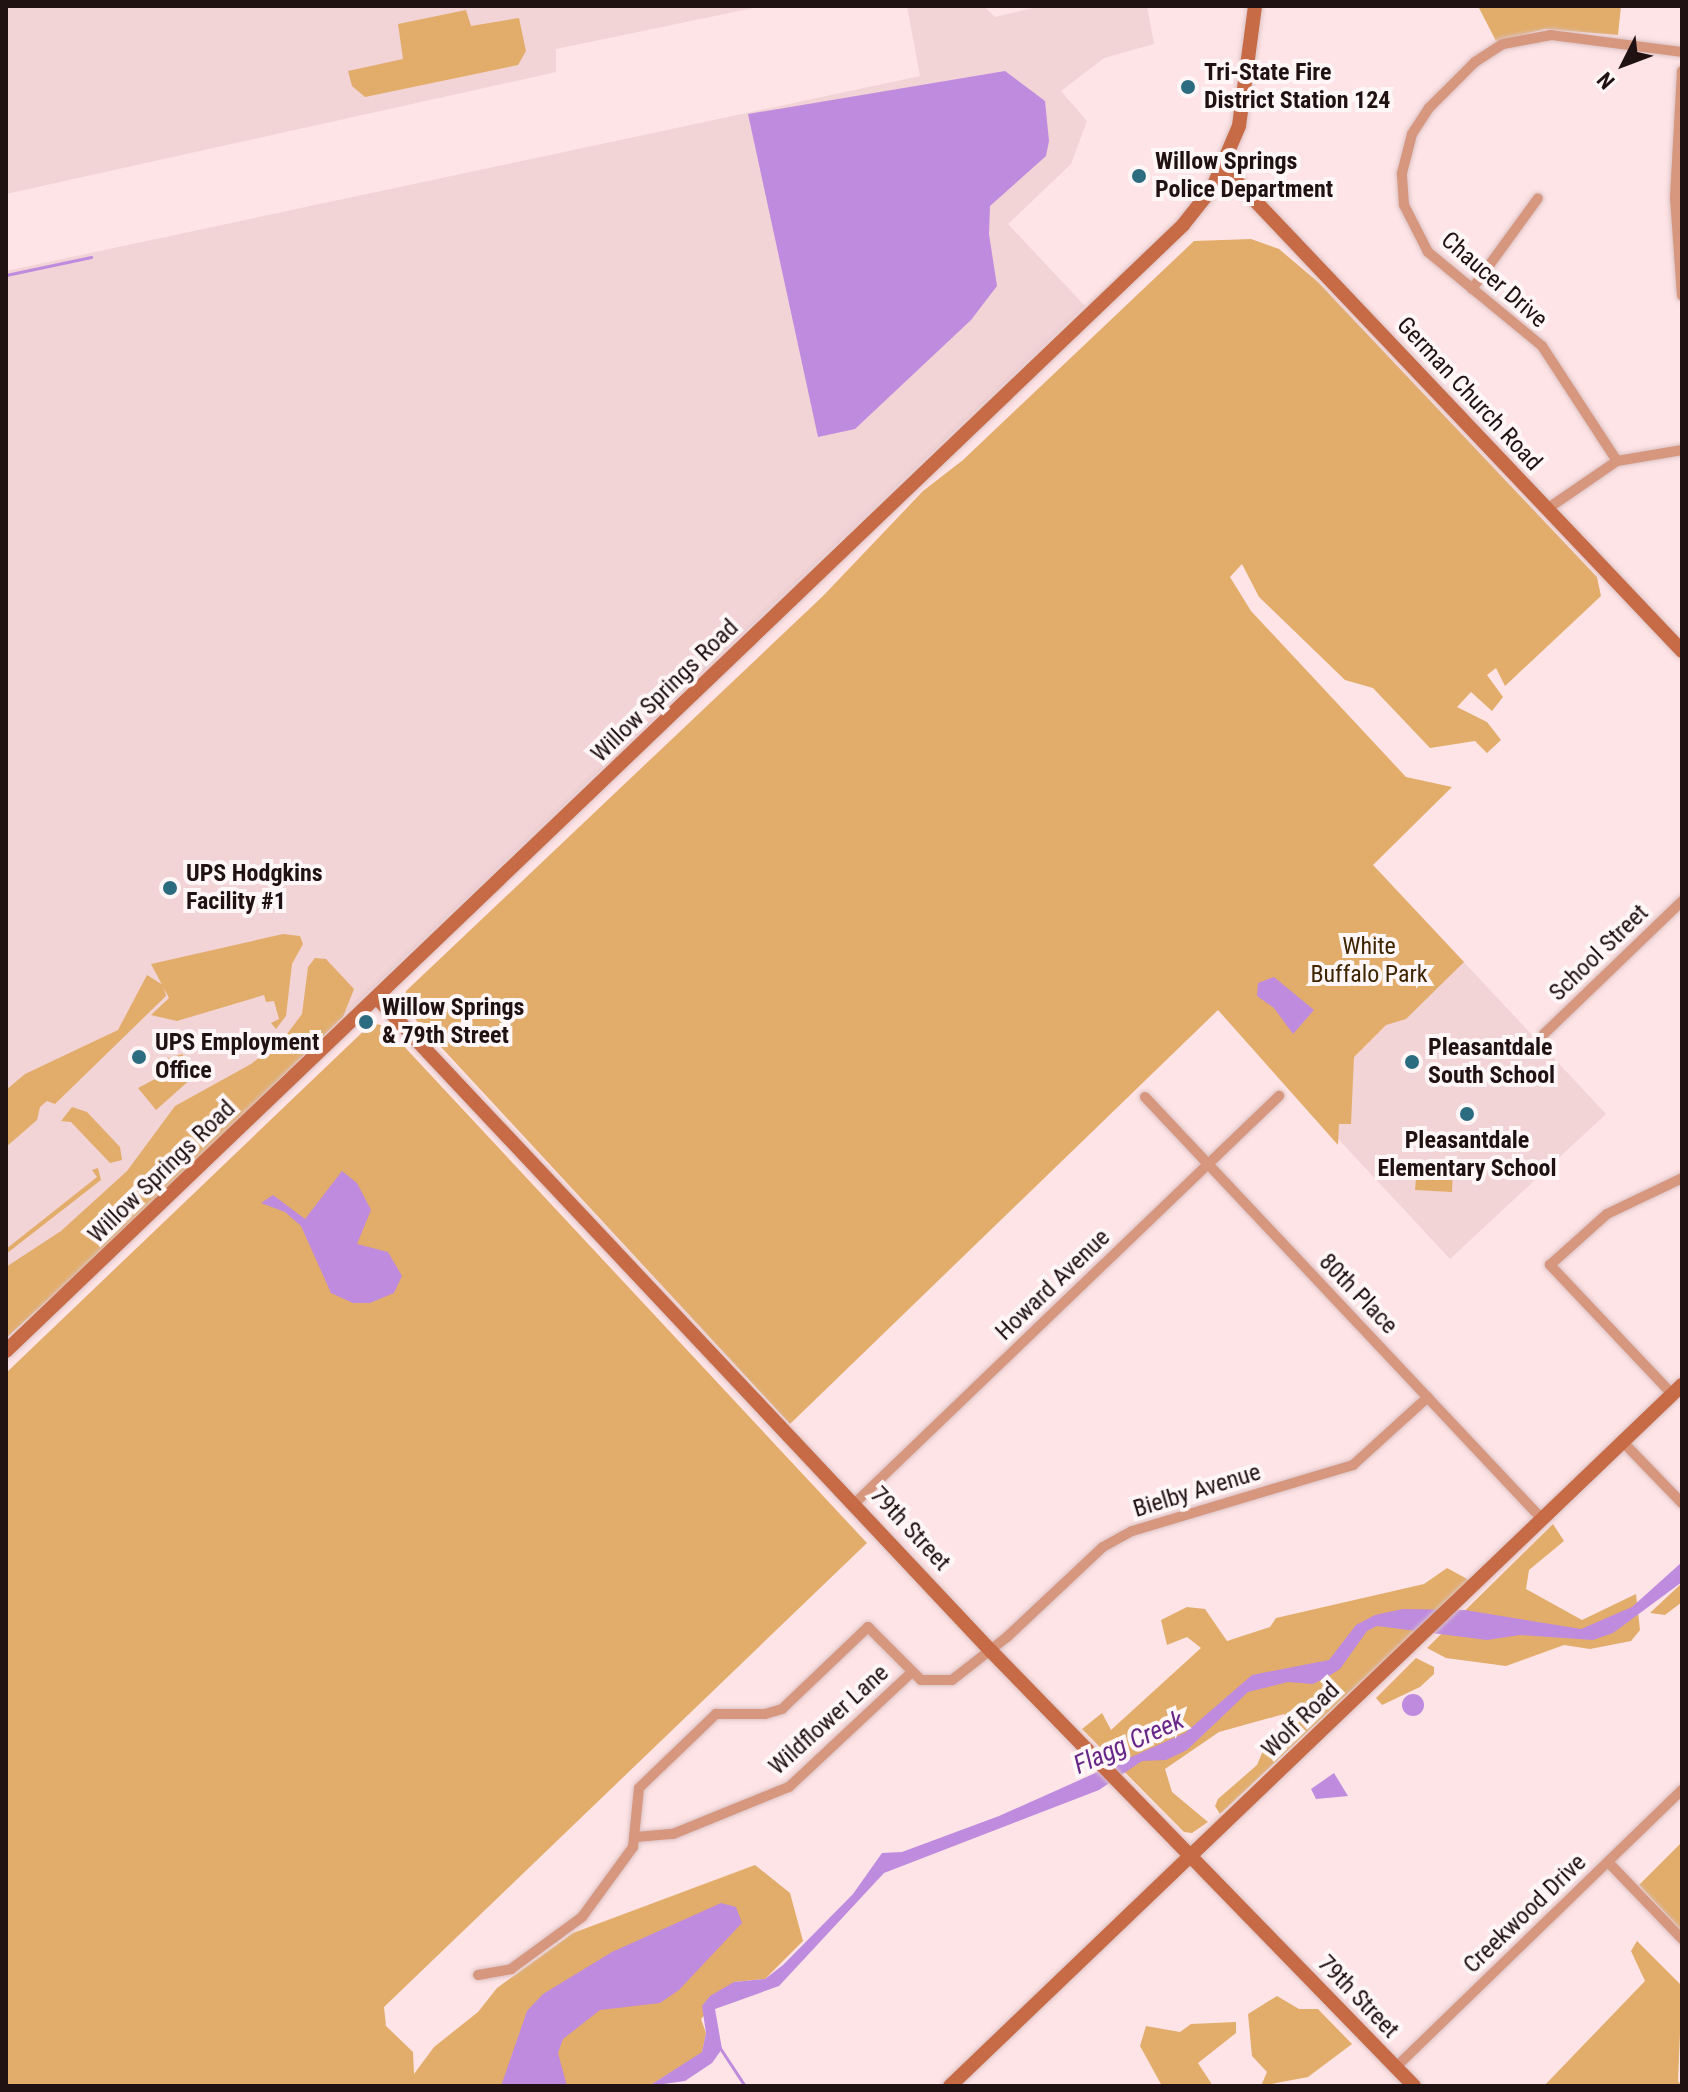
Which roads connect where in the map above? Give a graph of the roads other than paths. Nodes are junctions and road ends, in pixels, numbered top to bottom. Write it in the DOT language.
graph roads {
  1 [pos="1255,6"];
  2 [pos="1682,52"];
  3 [pos="1682,71"];
  4 [pos="1224,168"];
  5 [pos="1538,198"];
  6 [pos="1472,289"];
  7 [pos="1682,296"];
  8 [pos="1682,450"];
  9 [pos="1617,461"];
  10 [pos="1547,509"];
  11 [pos="1682,651"];
  12 [pos="1682,901"];
  13 [pos="378,999"];
  14 [pos="1544,1034"];
  15 [pos="1279,1096"];
  16 [pos="1145,1097"];
  17 [pos="1207,1164"];
  18 [pos="1682,1178"];
  19 [pos="6,1351"];
  20 [pos="1677,1390"];
  21 [pos="1428,1397"];
  22 [pos="1623,1442"];
  23 [pos="855,1503"];
  24 [pos="1682,1503"];
  25 [pos="1542,1519"];
  26 [pos="991,1651"];
  27 [pos="912,1672"];
  28 [pos="1682,1790"];
  29 [pos="636,1837"];
  30 [pos="1190,1856"];
  31 [pos="1608,1862"];
  32 [pos="1682,1939"];
  33 [pos="478,1975"];
  34 [pos="1396,2067"];
  35 [pos="950,2086"];
  36 [pos="1414,2086"];
  1 -- 4 [label="street, Willow Springs Road"];
  2 -- 6 [label="street, Chaucer Drive"];
  3 -- 7 [label="street"];
  4 -- 10 [label="street, German Church Road"];
  4 -- 13 [label="street, Willow Springs Road"];
  5 -- 6 [label="street"];
  6 -- 9 [label="street, Chaucer Drive"];
  8 -- 9 [label="street"];
  9 -- 10 [label="street"];
  10 -- 11 [label="street, German Church Road"];
  12 -- 14 [label="street, School Street"];
  13 -- 19 [label="street, Willow Springs Road"];
  13 -- 23 [label="street, 79th Street"];
  15 -- 17 [label="street, Howard Avenue"];
  16 -- 17 [label="street, 80th Place"];
  17 -- 21 [label="street, 80th Place"];
  17 -- 23 [label="street, Howard Avenue"];
  18 -- 20 [label="street"];
  20 -- 22 [label="street, Wolf Road"];
  21 -- 25 [label="street, 80th Place"];
  21 -- 26 [label="street, Bielby Avenue"];
  22 -- 24 [label="street"];
  22 -- 25 [label="street, Wolf Road"];
  23 -- 26 [label="street, 79th Street"];
  25 -- 30 [label="street, Wolf Road"];
  26 -- 27 [label="street, Bielby Avenue"];
  26 -- 30 [label="street, 79th Street"];
  27 -- 29 [label="street, Wildflower Lane"];
  27 -- 29 [label="street"];
  28 -- 31 [label="street, Creekwood Drive"];
  29 -- 33 [label="street"];
  30 -- 34 [label="street, 79th Street"];
  30 -- 35 [label="street, Wolf Road"];
  31 -- 32 [label="street"];
  31 -- 34 [label="street, Creekwood Drive"];
  34 -- 36 [label="street, 79th Street"];
}
